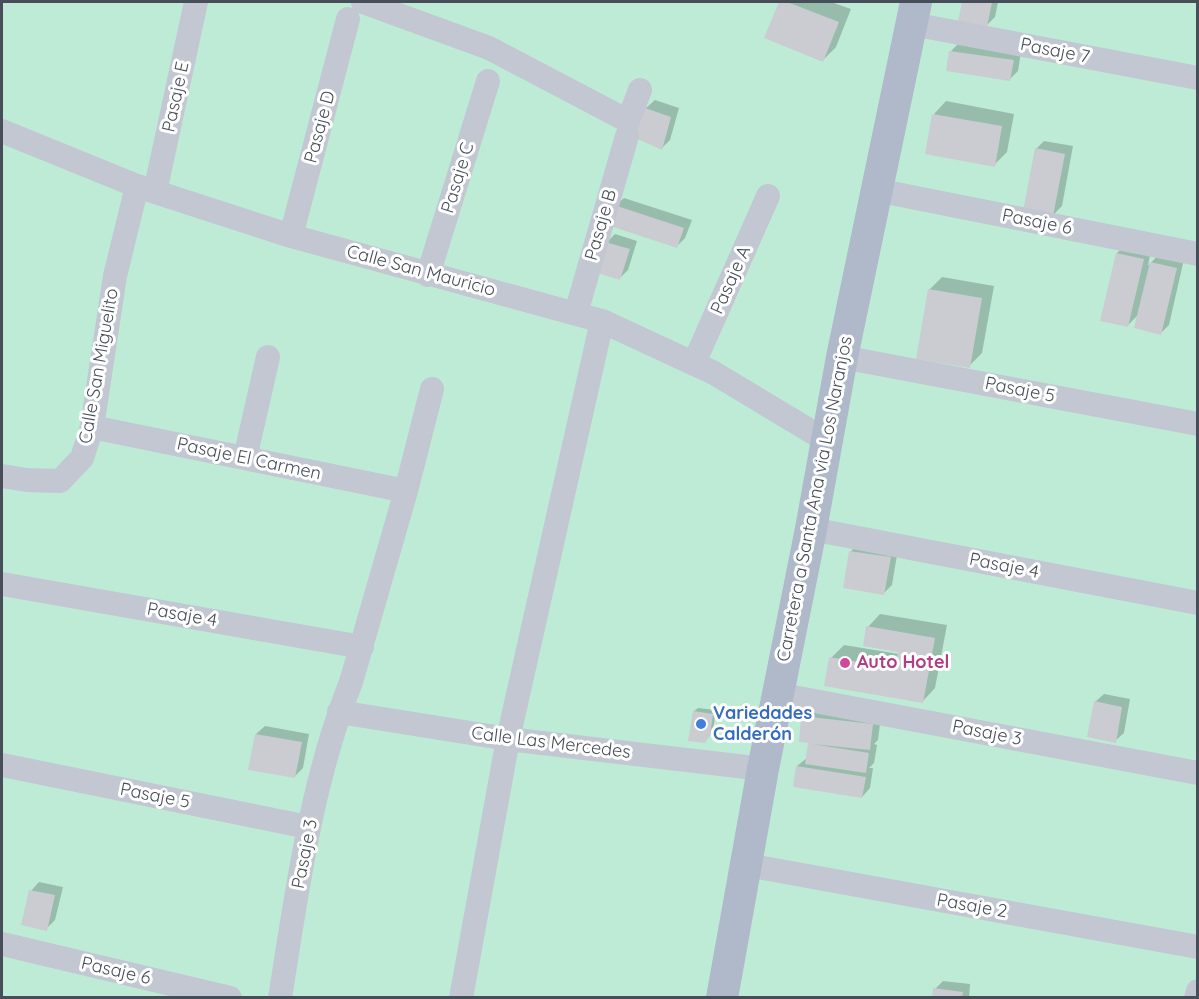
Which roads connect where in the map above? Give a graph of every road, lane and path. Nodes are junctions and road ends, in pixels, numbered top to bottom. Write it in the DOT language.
graph roads {
  1 [pos="196,2"];
  2 [pos="356,10"];
  3 [pos="914,13"];
  4 [pos="1197,78"];
  5 [pos="488,81"];
  6 [pos="640,90"];
  7 [pos="2,131"];
  8 [pos="627,136"];
  9 [pos="146,189"];
  10 [pos="876,190"];
  11 [pos="768,196"];
  12 [pos="291,236"];
  13 [pos="1197,254"];
  14 [pos="428,274"];
  15 [pos="576,313"];
  16 [pos="602,321"];
  17 [pos="268,357"];
  18 [pos="843,357"];
  19 [pos="693,363"];
  20 [pos="432,388"];
  21 [pos="1197,424"];
  22 [pos="92,427"];
  23 [pos="827,441"];
  24 [pos="245,458"];
  25 [pos="2,476"];
  26 [pos="406,491"];
  27 [pos="811,529"];
  28 [pos="2,584"];
  29 [pos="1197,603"];
  30 [pos="362,647"];
  31 [pos="777,694"];
  32 [pos="339,712"];
  33 [pos="508,739"];
  34 [pos="2,765"];
  35 [pos="763,769"];
  36 [pos="1197,773"];
  37 [pos="308,827"];
  38 [pos="747,865"];
  39 [pos="2,944"];
  40 [pos="1197,946"];
  41 [pos="1197,991"];
  42 [pos="230,998"];
  43 [pos="280,998"];
  44 [pos="461,998"];
  45 [pos="722,998"];
  46 [pos="1196,998"];
  1 -- 9 [label="street, Pasaje E"];
  2 -- 6 [label="street"];
  2 -- 12 [label="street, Pasaje D"];
  3 -- 4 [label="street, Pasaje 7"];
  3 -- 10 [label="main road, Carretera a Santa Ana via Los Naranjos"];
  5 -- 14 [label="street, Pasaje C"];
  7 -- 9 [label="street, Calle San Mauricio"];
  8 -- 15 [label="street, Pasaje B"];
  9 -- 12 [label="street, Calle San Mauricio"];
  9 -- 22 [label="street, Calle San Miguelito"];
  10 -- 13 [label="street, Pasaje 6"];
  10 -- 18 [label="main road, Carretera a Santa Ana via Los Naranjos"];
  11 -- 19 [label="street, Pasaje A"];
  12 -- 14 [label="street, Calle San Mauricio"];
  14 -- 15 [label="street, Calle San Mauricio"];
  15 -- 16 [label="street, Calle San Mauricio"];
  16 -- 19 [label="street, Calle San Mauricio"];
  16 -- 33 [label="street"];
  17 -- 24 [label="street"];
  18 -- 21 [label="street, Pasaje 5"];
  18 -- 23 [label="main road, Carretera a Santa Ana via Los Naranjos"];
  19 -- 23 [label="street, Calle San Mauricio"];
  20 -- 26 [label="street, Pasaje 3"];
  22 -- 24 [label="street, Pasaje El Carmen"];
  22 -- 25 [label="street, Calle San Miguelito"];
  23 -- 27 [label="main road, Carretera a Santa Ana via Los Naranjos"];
  24 -- 26 [label="street, Pasaje El Carmen"];
  26 -- 30 [label="street, Pasaje 3"];
  27 -- 29 [label="street, Pasaje 4"];
  27 -- 31 [label="main road, Carretera a Santa Ana via Los Naranjos"];
  28 -- 30 [label="street, Pasaje 4"];
  30 -- 32 [label="street, Pasaje 3"];
  31 -- 35 [label="main road, Carretera a Santa Ana via Los Naranjos"];
  31 -- 36 [label="street, Pasaje 3"];
  32 -- 33 [label="street, Calle Las Mercedes"];
  32 -- 37 [label="street, Pasaje 3"];
  33 -- 35 [label="street, Calle Las Mercedes"];
  33 -- 44 [label="street"];
  34 -- 37 [label="street, Pasaje 5"];
  35 -- 38 [label="main road, Carretera a Santa Ana via Los Naranjos"];
  37 -- 43 [label="street, Pasaje 3"];
  38 -- 40 [label="street, Pasaje 2"];
  38 -- 45 [label="main road, Carretera a Santa Ana via Los Naranjos"];
  39 -- 42 [label="street, Pasaje 6"];
  41 -- 46 [label="street"];
}
